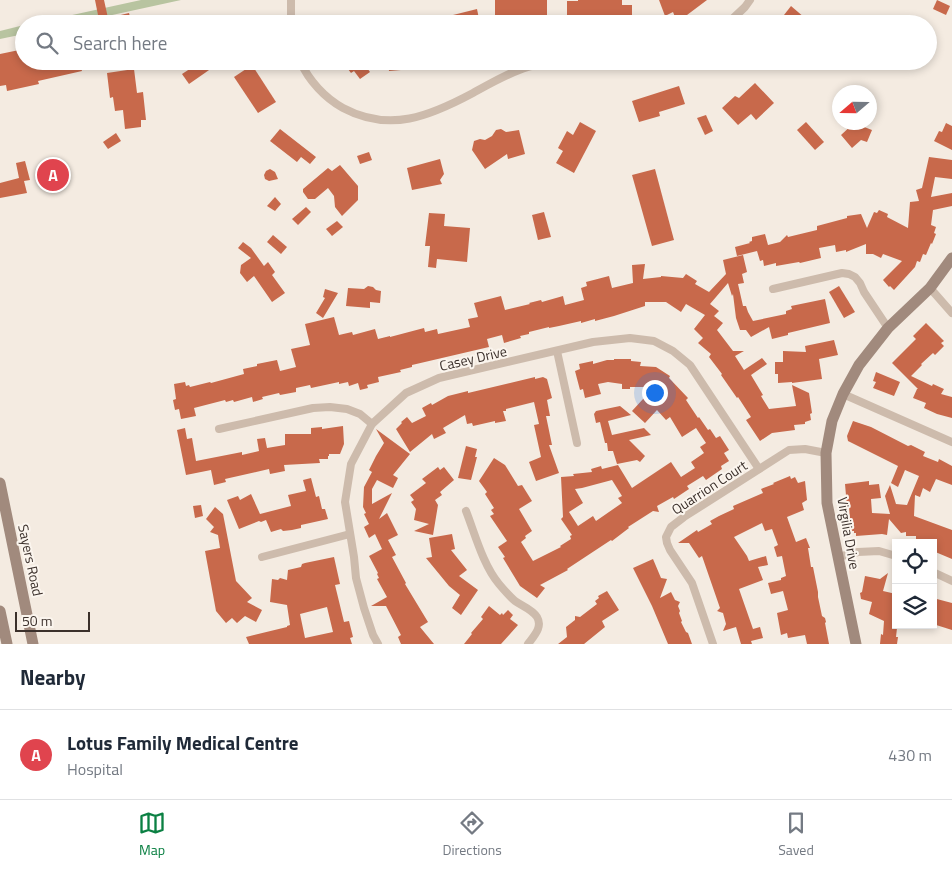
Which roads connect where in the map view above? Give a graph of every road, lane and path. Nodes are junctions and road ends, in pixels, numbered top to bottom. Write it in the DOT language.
graph roads {
  1 [pos="291,0"];
  2 [pos="750,0"];
  3 [pos="291,15"];
  4 [pos="737,15"];
  5 [pos="304,70"];
  6 [pos="519,70"];
  7 [pos="952,258"];
  8 [pos="930,288"];
  9 [pos="773,289"];
  10 [pos="952,313"];
  11 [pos="888,328"];
  12 [pos="556,351"];
  13 [pos="843,394"];
  14 [pos="372,424"];
  15 [pos="219,429"];
  16 [pos="952,442"];
  17 [pos="577,443"];
  18 [pos="826,453"];
  19 [pos="759,469"];
  20 [pos="0,483"];
  21 [pos="466,511"];
  22 [pos="350,534"];
  23 [pos="892,555"];
  24 [pos="262,557"];
  25 [pos="838,557"];
  26 [pos="937,574"];
  27 [pos="952,581"];
  28 [pos="0,610"];
  29 [pos="531,643"];
  30 [pos="7,644"];
  31 [pos="33,644"];
  32 [pos="378,644"];
  33 [pos="713,644"];
  34 [pos="856,644"];
  1 -- 3 [label="street"];
  2 -- 4 [label="street"];
  5 -- 6 [label="street"];
  7 -- 8 [label="street, Virgilia Drive"];
  8 -- 10 [label="street"];
  8 -- 11 [label="street, Virgilia Drive"];
  9 -- 11 [label="street"];
  11 -- 13 [label="street, Virgilia Drive"];
  12 -- 14 [label="street, Casey Drive"];
  12 -- 17 [label="street"];
  12 -- 19 [label="street, Casey Drive"];
  13 -- 16 [label="street"];
  13 -- 18 [label="street, Virgilia Drive"];
  14 -- 15 [label="street"];
  14 -- 22 [label="street, Casey Drive"];
  18 -- 19 [label="street, Quarrion Court"];
  18 -- 25 [label="street, Virgilia Drive"];
  19 -- 33 [label="street, Quarrion Court"];
  20 -- 31 [label="street, Sayers Road"];
  21 -- 29 [label="street"];
  22 -- 24 [label="street"];
  22 -- 32 [label="street, Casey Drive"];
  23 -- 25 [label="street"];
  25 -- 34 [label="street, Virgilia Drive"];
  26 -- 27 [label="street"];
  28 -- 30 [label="street"];
}
